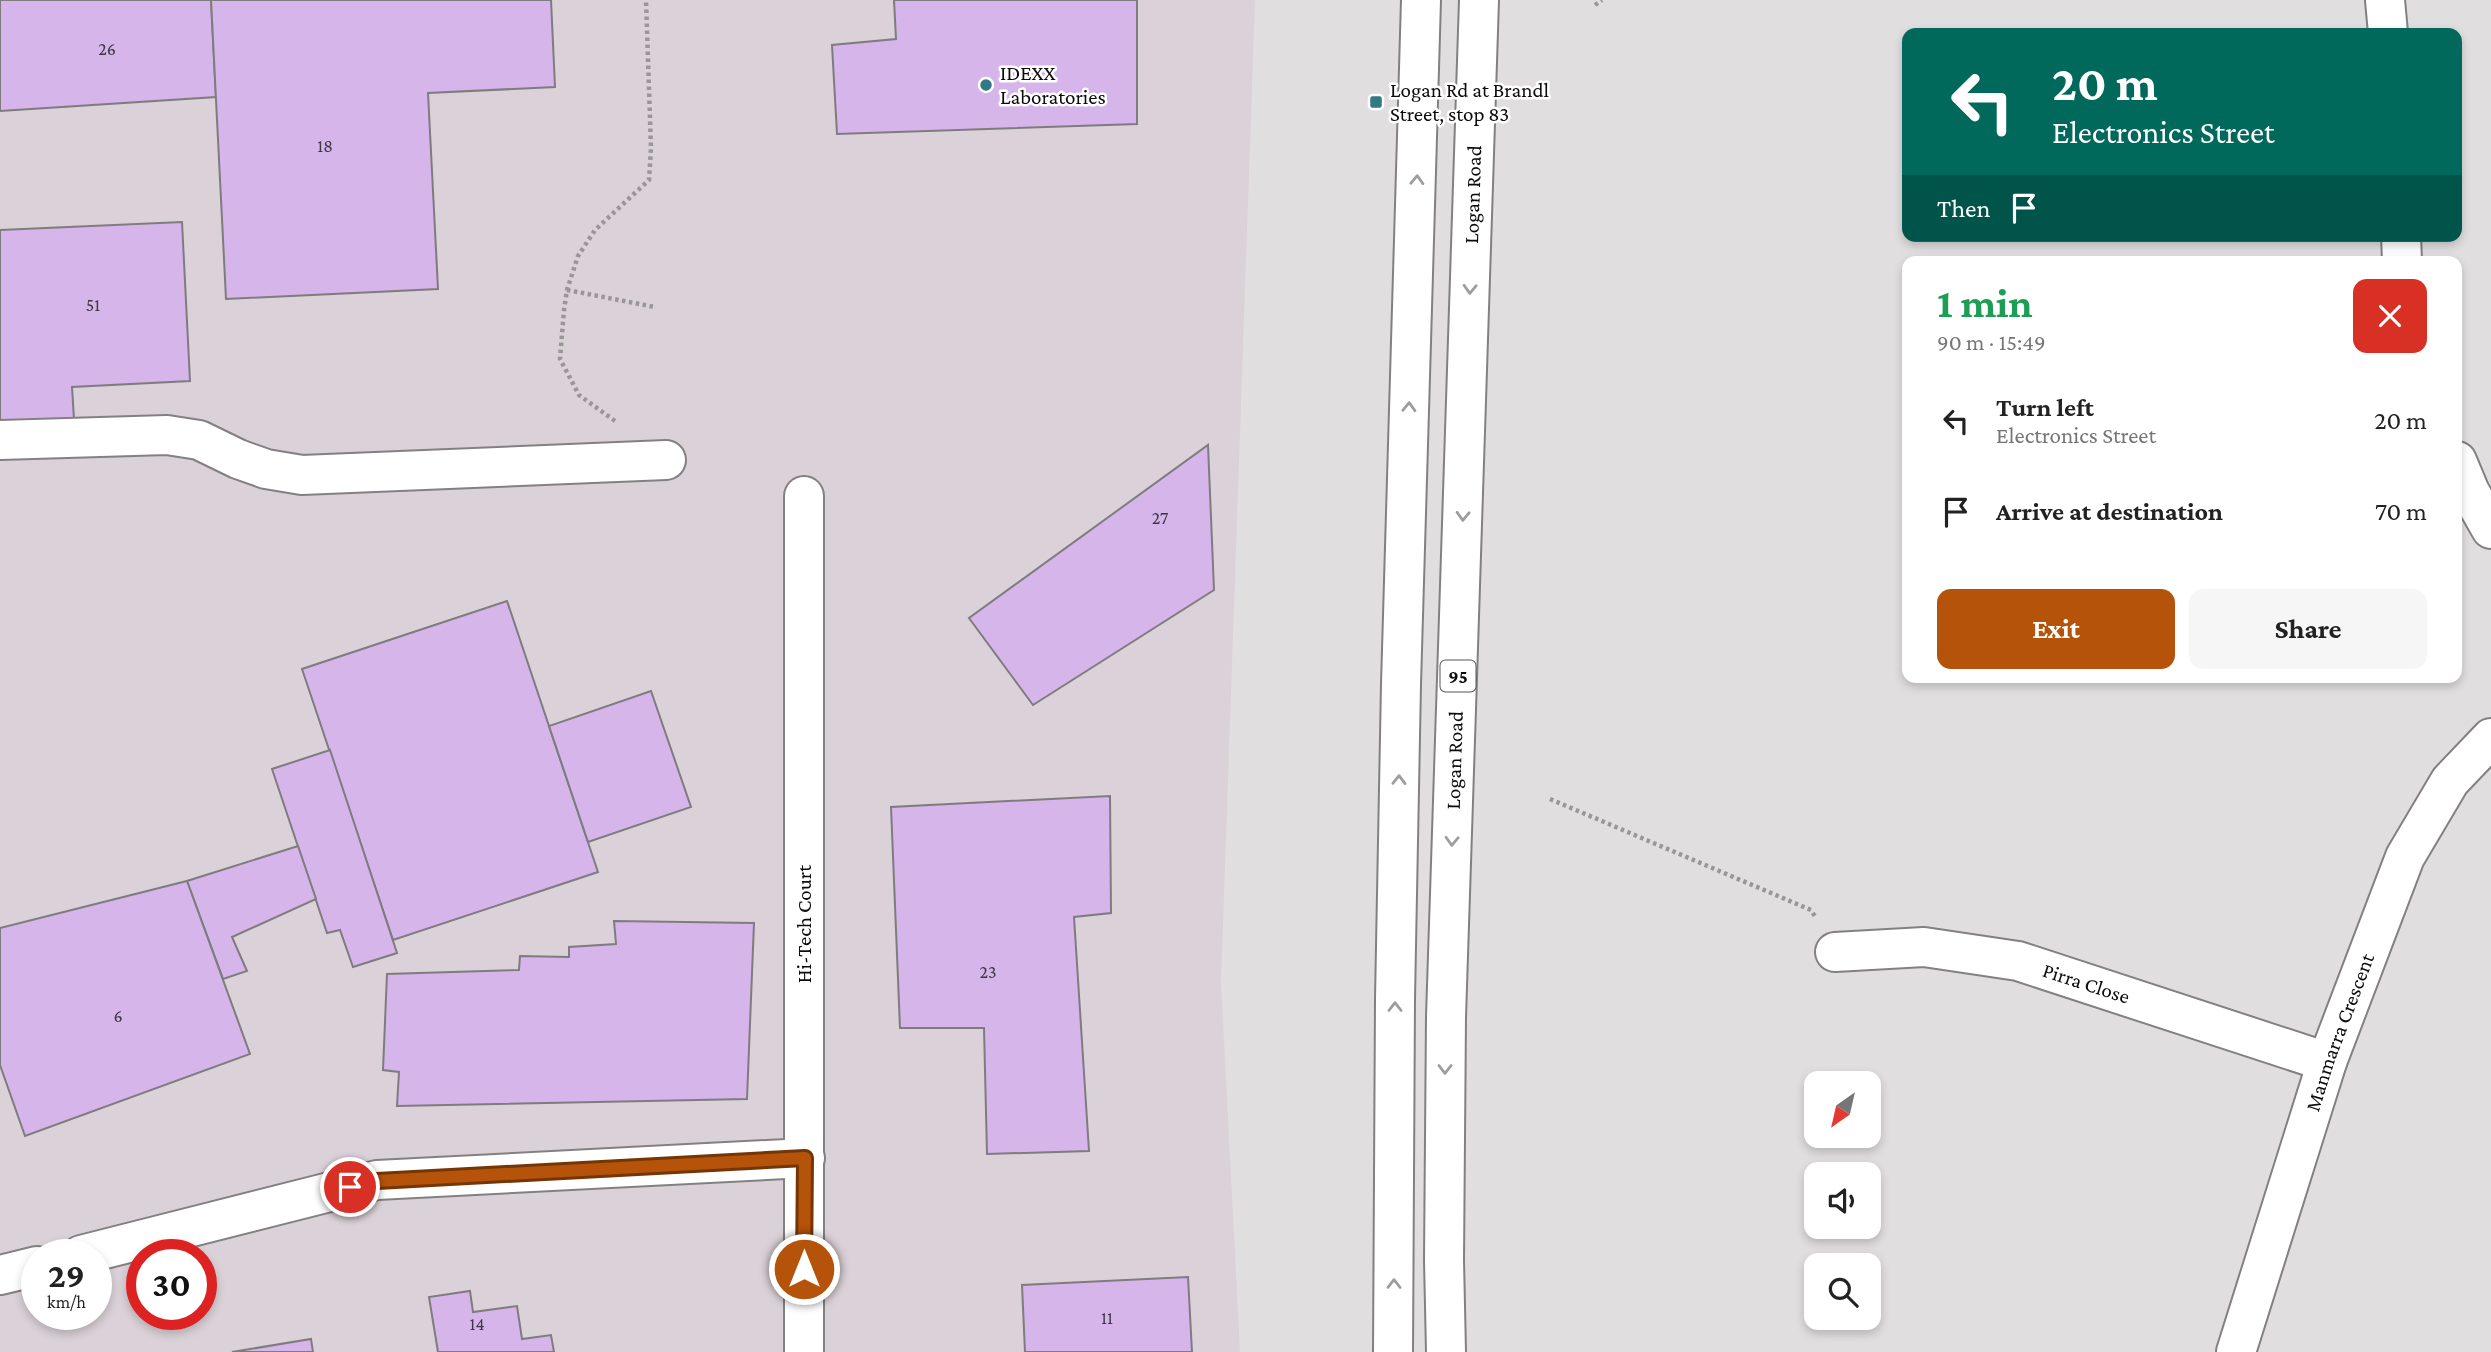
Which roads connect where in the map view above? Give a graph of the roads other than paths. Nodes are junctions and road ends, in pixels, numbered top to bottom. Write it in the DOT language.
graph roads {
  1 [pos="1422,0"];
  2 [pos="1479,0"];
  3 [pos="2385,0"];
  4 [pos="2388,28"];
  5 [pos="0,440"];
  6 [pos="666,460"];
  7 [pos="2462,471"];
  8 [pos="804,496"];
  9 [pos="2491,529"];
  10 [pos="2491,738"];
  11 [pos="1835,952"];
  12 [pos="2327,1062"];
  13 [pos="805,1158"];
  14 [pos="112,1247"];
  15 [pos="21,1270"];
  16 [pos="0,1275"];
  17 [pos="804,1352"];
  18 [pos="1393,1352"];
  19 [pos="1446,1352"];
  20 [pos="2236,1352"];
  18 -- 1 [label="street, one-way"];
  2 -- 19 [label="street, Logan Road / 95, one-way"];
  3 -- 4 [label="street"];
  5 -- 6 [label="street"];
  7 -- 9 [label="street"];
  8 -- 13 [label="street, Hi-Tech Court"];
  10 -- 12 [label="street, Manmarra Crescent"];
  11 -- 12 [label="street, Pirra Close"];
  12 -- 20 [label="street, Manmarra Crescent"];
  13 -- 14 [label="street"];
  13 -- 17 [label="street, Hi-Tech Court"];
  15 -- 16 [label="street"];
}
